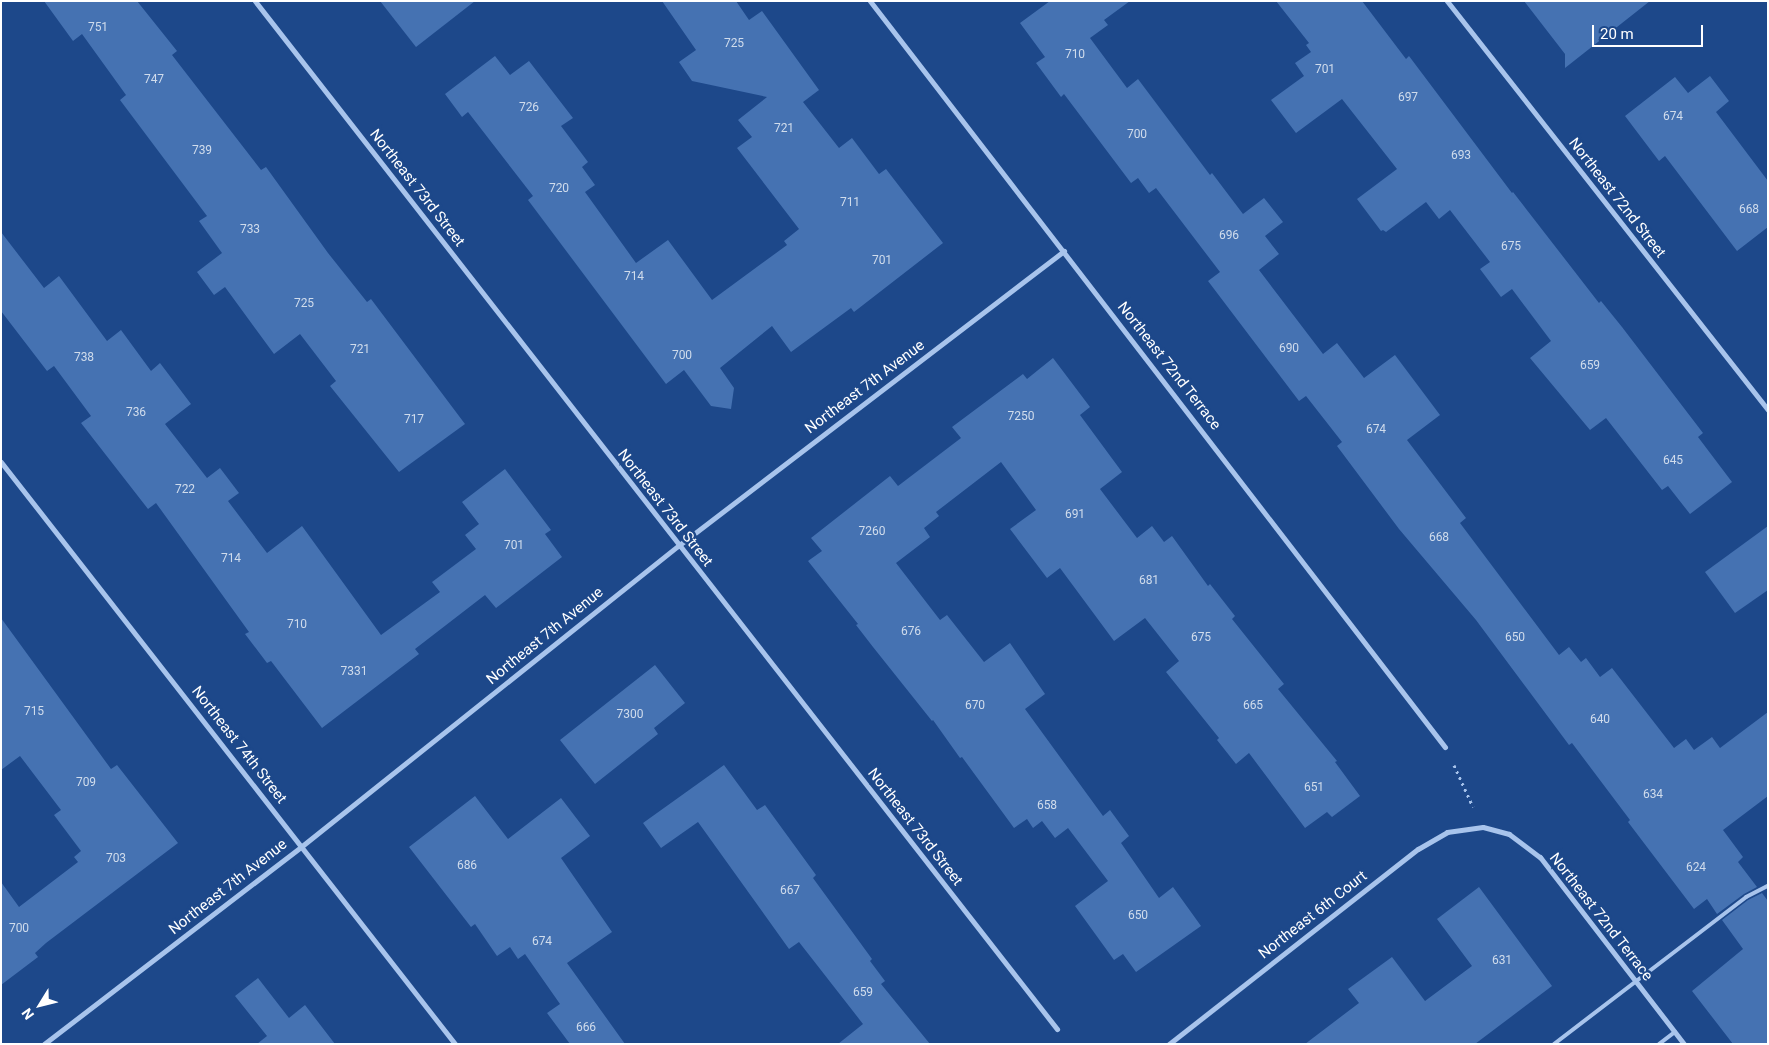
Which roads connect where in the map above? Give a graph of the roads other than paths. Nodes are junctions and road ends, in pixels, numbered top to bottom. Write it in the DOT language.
graph roads {
  1 [pos="255,1"];
  2 [pos="870,1"];
  3 [pos="1447,1"];
  4 [pos="1064,250"];
  5 [pos="1768,410"];
  6 [pos="1,462"];
  7 [pos="678,546"];
  8 [pos="1446,746"];
  9 [pos="1482,827"];
  10 [pos="302,846"];
  11 [pos="1768,886"];
  12 [pos="1636,981"];
  13 [pos="1057,1029"];
  14 [pos="1675,1032"];
  15 [pos="44,1044"];
  16 [pos="455,1044"];
  17 [pos="1169,1044"];
  18 [pos="1554,1044"];
  19 [pos="1659,1044"];
  20 [pos="1684,1044"];
  1 -- 7 [label="street, Northeast 73rd Street"];
  2 -- 4 [label="street, Northeast 72nd Terrace"];
  3 -- 5 [label="street, Northeast 72nd Street"];
  4 -- 7 [label="street, Northeast 7th Avenue"];
  4 -- 8 [label="street, Northeast 72nd Terrace"];
  6 -- 10 [label="street, Northeast 74th Street"];
  7 -- 10 [label="street, Northeast 7th Avenue"];
  7 -- 13 [label="street, Northeast 73rd Street"];
  9 -- 12 [label="street, Northeast 72nd Terrace"];
  9 -- 17 [label="street, Northeast 6th Court"];
  10 -- 15 [label="street, Northeast 7th Avenue"];
  10 -- 16 [label="street, Northeast 74th Street"];
  11 -- 12 [label="lane"];
  12 -- 14 [label="street, Northeast 72nd Terrace"];
  12 -- 18 [label="lane"];
  14 -- 19 [label="lane"];
  14 -- 20 [label="street, Northeast 72nd Terrace"];
}
